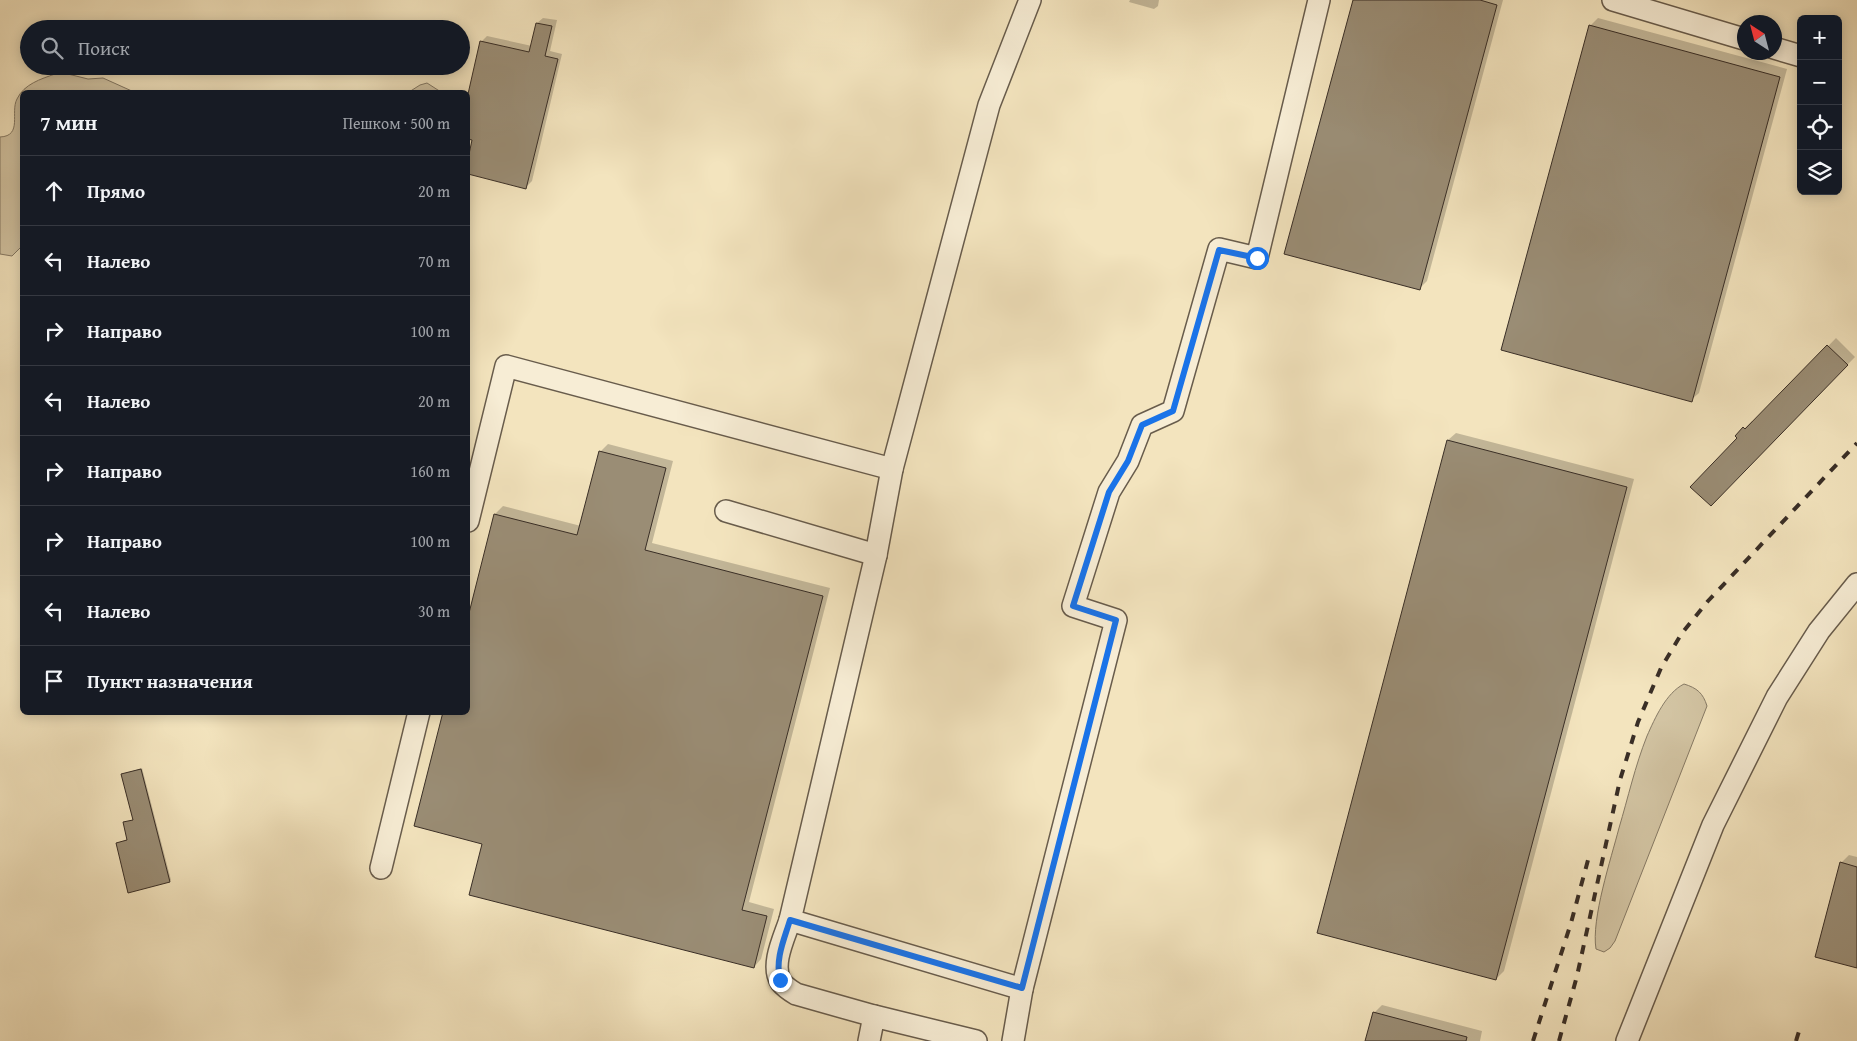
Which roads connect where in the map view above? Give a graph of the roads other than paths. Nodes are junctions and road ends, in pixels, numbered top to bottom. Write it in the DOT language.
graph roads {
  1 [pos="1030,0"];
  2 [pos="1319,0"];
  3 [pos="1613,0"];
  4 [pos="1737,37"];
  5 [pos="1782,50"];
  6 [pos="1797,55"];
  7 [pos="892,469"];
  8 [pos="726,511"];
  9 [pos="470,513"];
  10 [pos="876,554"];
  11 [pos="1857,584"];
  12 [pos="419,715"];
  13 [pos="381,868"];
  14 [pos="790,920"];
  15 [pos="1022,988"];
  16 [pos="874,1016"];
  17 [pos="869,1041"];
  18 [pos="976,1041"];
  19 [pos="1013,1041"];
  20 [pos="1627,1041"];
  1 -- 7 [label="street"];
  2 -- 15 [label="street"];
  3 -- 4 [label="street"];
  5 -- 6 [label="street"];
  7 -- 9 [label="street"];
  7 -- 10 [label="street"];
  8 -- 10 [label="street"];
  10 -- 14 [label="street"];
  11 -- 20 [label="street"];
  12 -- 13 [label="street"];
  14 -- 15 [label="street"];
  14 -- 16 [label="street"];
  15 -- 19 [label="street"];
  16 -- 17 [label="street"];
  16 -- 18 [label="street"];
}
